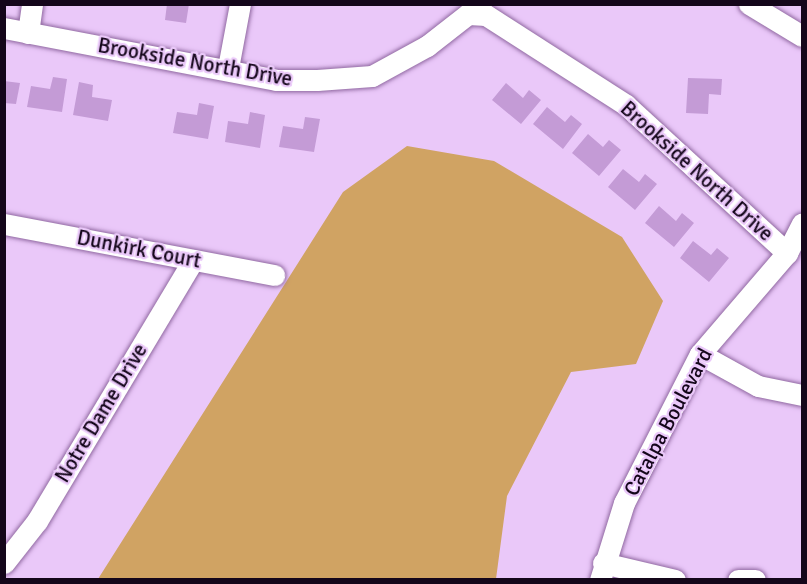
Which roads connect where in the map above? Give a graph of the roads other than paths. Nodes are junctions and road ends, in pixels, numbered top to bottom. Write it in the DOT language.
graph roads {
  1 [pos="32,4"];
  2 [pos="240,4"];
  3 [pos="749,4"];
  4 [pos="4,28"];
  5 [pos="28,33"];
  6 [pos="802,36"];
  7 [pos="228,68"];
  8 [pos="4,224"];
  9 [pos="802,224"];
  10 [pos="795,250"];
  11 [pos="193,260"];
  12 [pos="274,275"];
  13 [pos="700,354"];
  14 [pos="802,394"];
  15 [pos="4,562"];
  16 [pos="602,571"];
  17 [pos="675,579"];
  18 [pos="738,579"];
  19 [pos="755,579"];
  1 -- 5 [label="street"];
  2 -- 7 [label="street"];
  3 -- 6 [label="street"];
  4 -- 5 [label="street, Brookside North Drive"];
  5 -- 7 [label="street, Brookside North Drive"];
  7 -- 10 [label="street, Brookside North Drive"];
  8 -- 11 [label="street, Dunkirk Court"];
  9 -- 10 [label="street, Catalpa Boulevard"];
  10 -- 13 [label="street, Catalpa Boulevard"];
  11 -- 12 [label="street, Dunkirk Court"];
  11 -- 15 [label="street, Notre Dame Drive"];
  13 -- 14 [label="street"];
  13 -- 16 [label="street, Catalpa Boulevard"];
  16 -- 17 [label="street"];
  18 -- 19 [label="street"];
}
